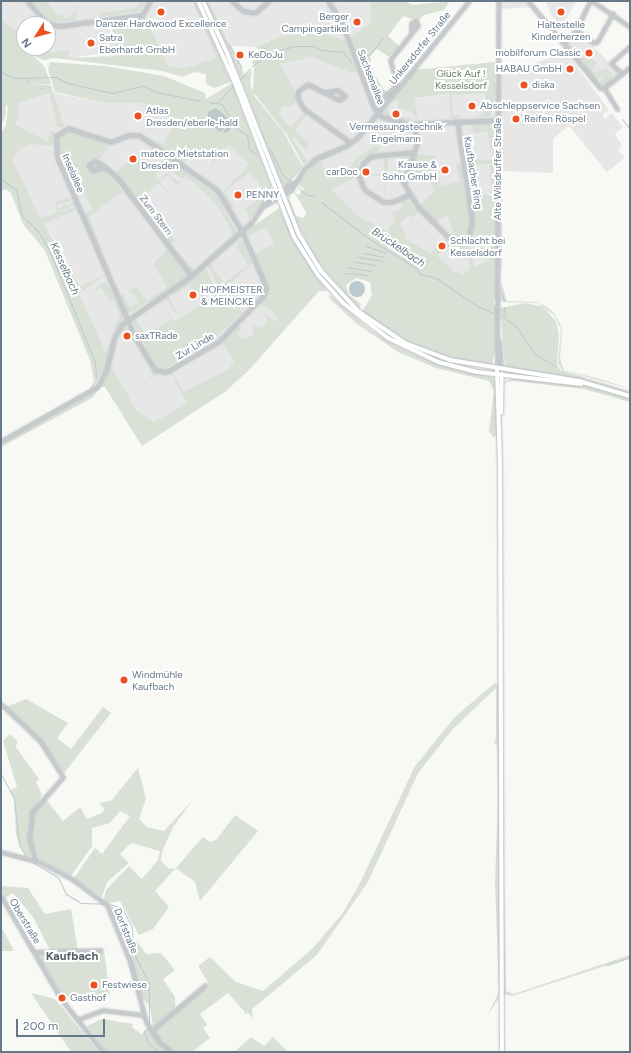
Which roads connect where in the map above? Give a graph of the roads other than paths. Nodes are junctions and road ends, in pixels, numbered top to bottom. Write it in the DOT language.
graph roads {
  1 [pos="27,1"];
  2 [pos="150,1"];
  3 [pos="198,1"];
  4 [pos="203,1"];
  5 [pos="232,1"];
  6 [pos="269,1"];
  7 [pos="328,1"];
  8 [pos="469,1"];
  9 [pos="498,1"];
  10 [pos="528,1"];
  11 [pos="591,1"];
  12 [pos="613,13"];
  13 [pos="630,27"];
  14 [pos="576,30"];
  15 [pos="411,34"];
  16 [pos="563,43"];
  17 [pos="630,46"];
  18 [pos="630,67"];
  19 [pos="622,74"];
  20 [pos="235,76"];
  21 [pos="238,84"];
  22 [pos="604,88"];
  23 [pos="326,92"];
  24 [pos="389,100"];
  25 [pos="617,109"];
  26 [pos="378,114"];
  27 [pos="498,120"];
  28 [pos="457,122"];
  29 [pos="414,124"];
  30 [pos="351,142"];
  31 [pos="414,152"];
  32 [pos="104,167"];
  33 [pos="295,182"];
  34 [pos="281,190"];
  35 [pos="276,192"];
  36 [pos="283,195"];
  37 [pos="409,195"];
  38 [pos="277,197"];
  39 [pos="258,212"];
  40 [pos="242,232"];
  41 [pos="191,276"];
  42 [pos="127,319"];
  43 [pos="499,369"];
  44 [pos="499,375"];
  45 [pos="607,388"];
  46 [pos="630,396"];
  47 [pos="1,441"];
  48 [pos="1,704"];
  49 [pos="1,852"];
  50 [pos="35,860"];
  51 [pos="1,896"];
  52 [pos="102,950"];
  53 [pos="34,952"];
  54 [pos="205,986"];
  55 [pos="143,1015"];
  56 [pos="79,1019"];
  57 [pos="151,1031"];
  58 [pos="103,1052"];
  59 [pos="172,1052"];
  60 [pos="502,1052"];
  1 -- 2 [label="street"];
  3 -- 20 [label="main road"];
  4 -- 20 [label="main road"];
  5 -- 6 [label="street"];
  7 -- 26 [label="street, Sachsenallee"];
  8 -- 24 [label="street, Unkersdorfer Straße"];
  9 -- 27 [label="street, Alte Wilsdruffer Straße"];
  10 -- 16 [label="street"];
  11 -- 12 [label="street"];
  11 -- 14 [label="street"];
  12 -- 13 [label="street"];
  12 -- 14 [label="street"];
  14 -- 16 [label="street"];
  15 -- 24 [label="street"];
  16 -- 22 [label="street"];
  17 -- 19 [label="street"];
  18 -- 19 [label="street"];
  19 -- 22 [label="street"];
  20 -- 21 [label="main road"];
  21 -- 34 [label="main road"];
  21 -- 35 [label="main road"];
  22 -- 25 [label="street"];
  23 -- 23 [label="street"];
  23 -- 30 [label="street"];
  24 -- 26 [label="street, Unkersdorfer Straße"];
  26 -- 29 [label="street, Sachsenallee"];
  26 -- 30 [label="street, Unkersdorfer Straße"];
  27 -- 28 [label="street, Sachsenallee"];
  27 -- 43 [label="street, Alte Wilsdruffer Straße"];
  28 -- 29 [label="street, Sachsenallee"];
  28 -- 37 [label="street, Kaufbacher Ring"];
  29 -- 31 [label="street, Kaufbacher Ring"];
  30 -- 33 [label="street, Unkersdorfer Straße"];
  31 -- 37 [label="street, Kaufbacher Ring"];
  31 -- 37 [label="street"];
  32 -- 32 [label="street, Zum Stern"];
  32 -- 41 [label="street, Zum Stern"];
  33 -- 34 [label="street, Unkersdorfer Straße"];
  33 -- 36 [label="street, Unkersdorfer Straße"];
  34 -- 35 [label="street, Unkersdorfer Straße"];
  34 -- 36 [label="main road"];
  35 -- 38 [label="main road"];
  35 -- 39 [label="street, Unkersdorfer Straße"];
  36 -- 38 [label="street, Unkersdorfer Straße"];
  36 -- 43 [label="main road"];
  38 -- 39 [label="street, Unkersdorfer Straße"];
  38 -- 44 [label="main road"];
  39 -- 40 [label="street, Unkersdorfer Straße"];
  40 -- 41 [label="street, Unkersdorfer Straße"];
  40 -- 42 [label="street, Zur Linde"];
  40 -- 42 [label="street, Inselallee"];
  41 -- 42 [label="street, Unkersdorfer Straße"];
  42 -- 47 [label="street, Unkersdorfer Straße"];
  43 -- 44 [label="main road, Alte Wilsdruffer Straße"];
  43 -- 45 [label="main road"];
  44 -- 45 [label="main road"];
  44 -- 60 [label="main road, Alte Wilsdruffer Straße"];
  45 -- 46 [label="main road"];
  48 -- 50 [label="street"];
  49 -- 50 [label="street, Dorfstraße"];
  50 -- 55 [label="street, Dorfstraße"];
  51 -- 53 [label="street, Oberstraße"];
  52 -- 53 [label="street"];
  53 -- 56 [label="street, Oberstraße"];
  54 -- 57 [label="street"];
  55 -- 56 [label="street"];
  55 -- 57 [label="street, Dorfstraße"];
  56 -- 58 [label="street, Oberstraße"];
  57 -- 59 [label="street, Dorfstraße"];
}
